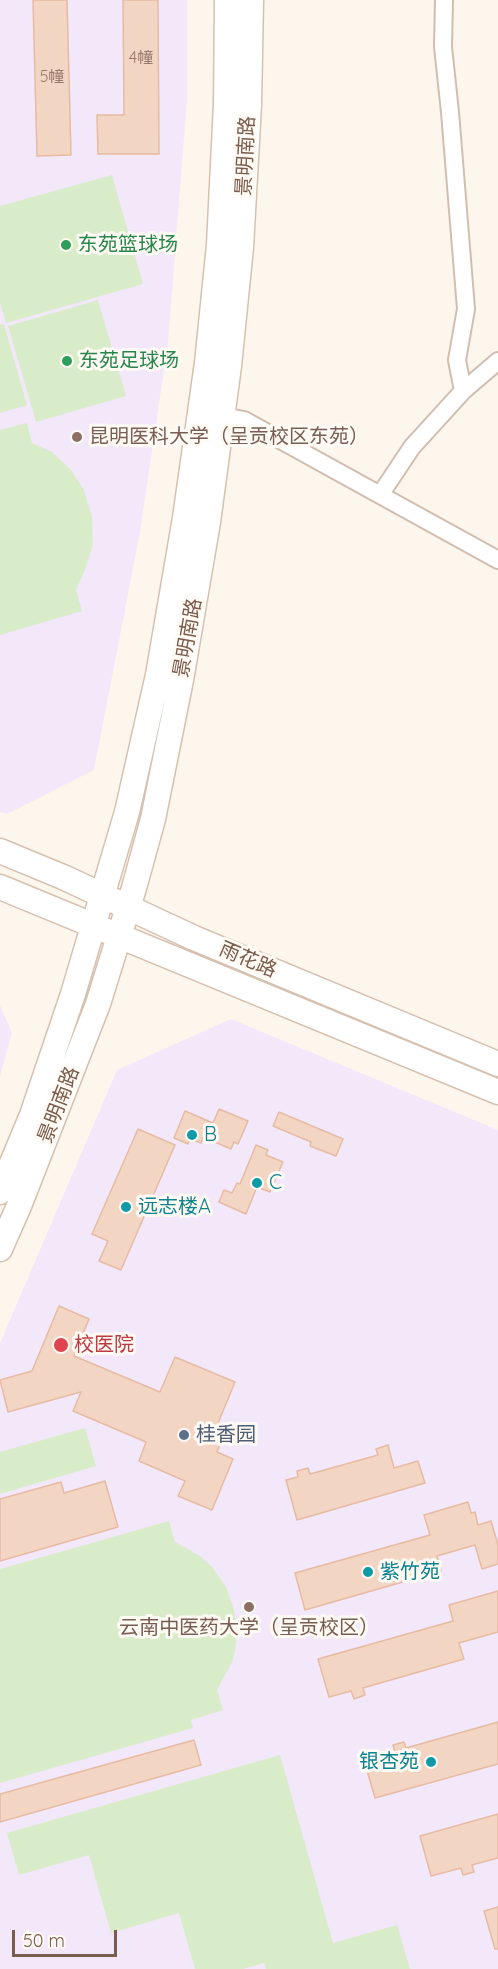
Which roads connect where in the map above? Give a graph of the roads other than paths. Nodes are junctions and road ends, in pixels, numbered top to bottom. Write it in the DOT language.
graph roads {
  1 [pos="227,0"];
  2 [pos="251,0"];
  3 [pos="444,0"];
  4 [pos="498,362"];
  5 [pos="463,391"];
  6 [pos="223,416"];
  7 [pos="380,495"];
  8 [pos="498,560"];
  9 [pos="0,851"];
  10 [pos="0,887"];
  11 [pos="102,896"];
  12 [pos="127,908"];
  13 [pos="94,926"];
  14 [pos="119,936"];
  15 [pos="498,1064"];
  16 [pos="498,1092"];
  17 [pos="0,1192"];
  18 [pos="0,1249"];
  1 -- 11 [label="street, 景明南路"];
  2 -- 6 [label="street, 景明南路"];
  3 -- 5 [label="street"];
  4 -- 5 [label="street"];
  5 -- 7 [label="street"];
  6 -- 7 [label="street"];
  6 -- 12 [label="street, 景明南路"];
  7 -- 8 [label="street"];
  9 -- 11 [label="street, 雨花路"];
  10 -- 13 [label="street, 雨花路"];
  11 -- 12 [label="street, 雨花路"];
  11 -- 13 [label="street, 景明南路"];
  12 -- 14 [label="street, 景明南路"];
  12 -- 15 [label="street, 雨花路"];
  13 -- 14 [label="street, 雨花路"];
  13 -- 17 [label="street, 景明南路"];
  14 -- 16 [label="street, 雨花路"];
  14 -- 18 [label="street, 景明南路"];
}
